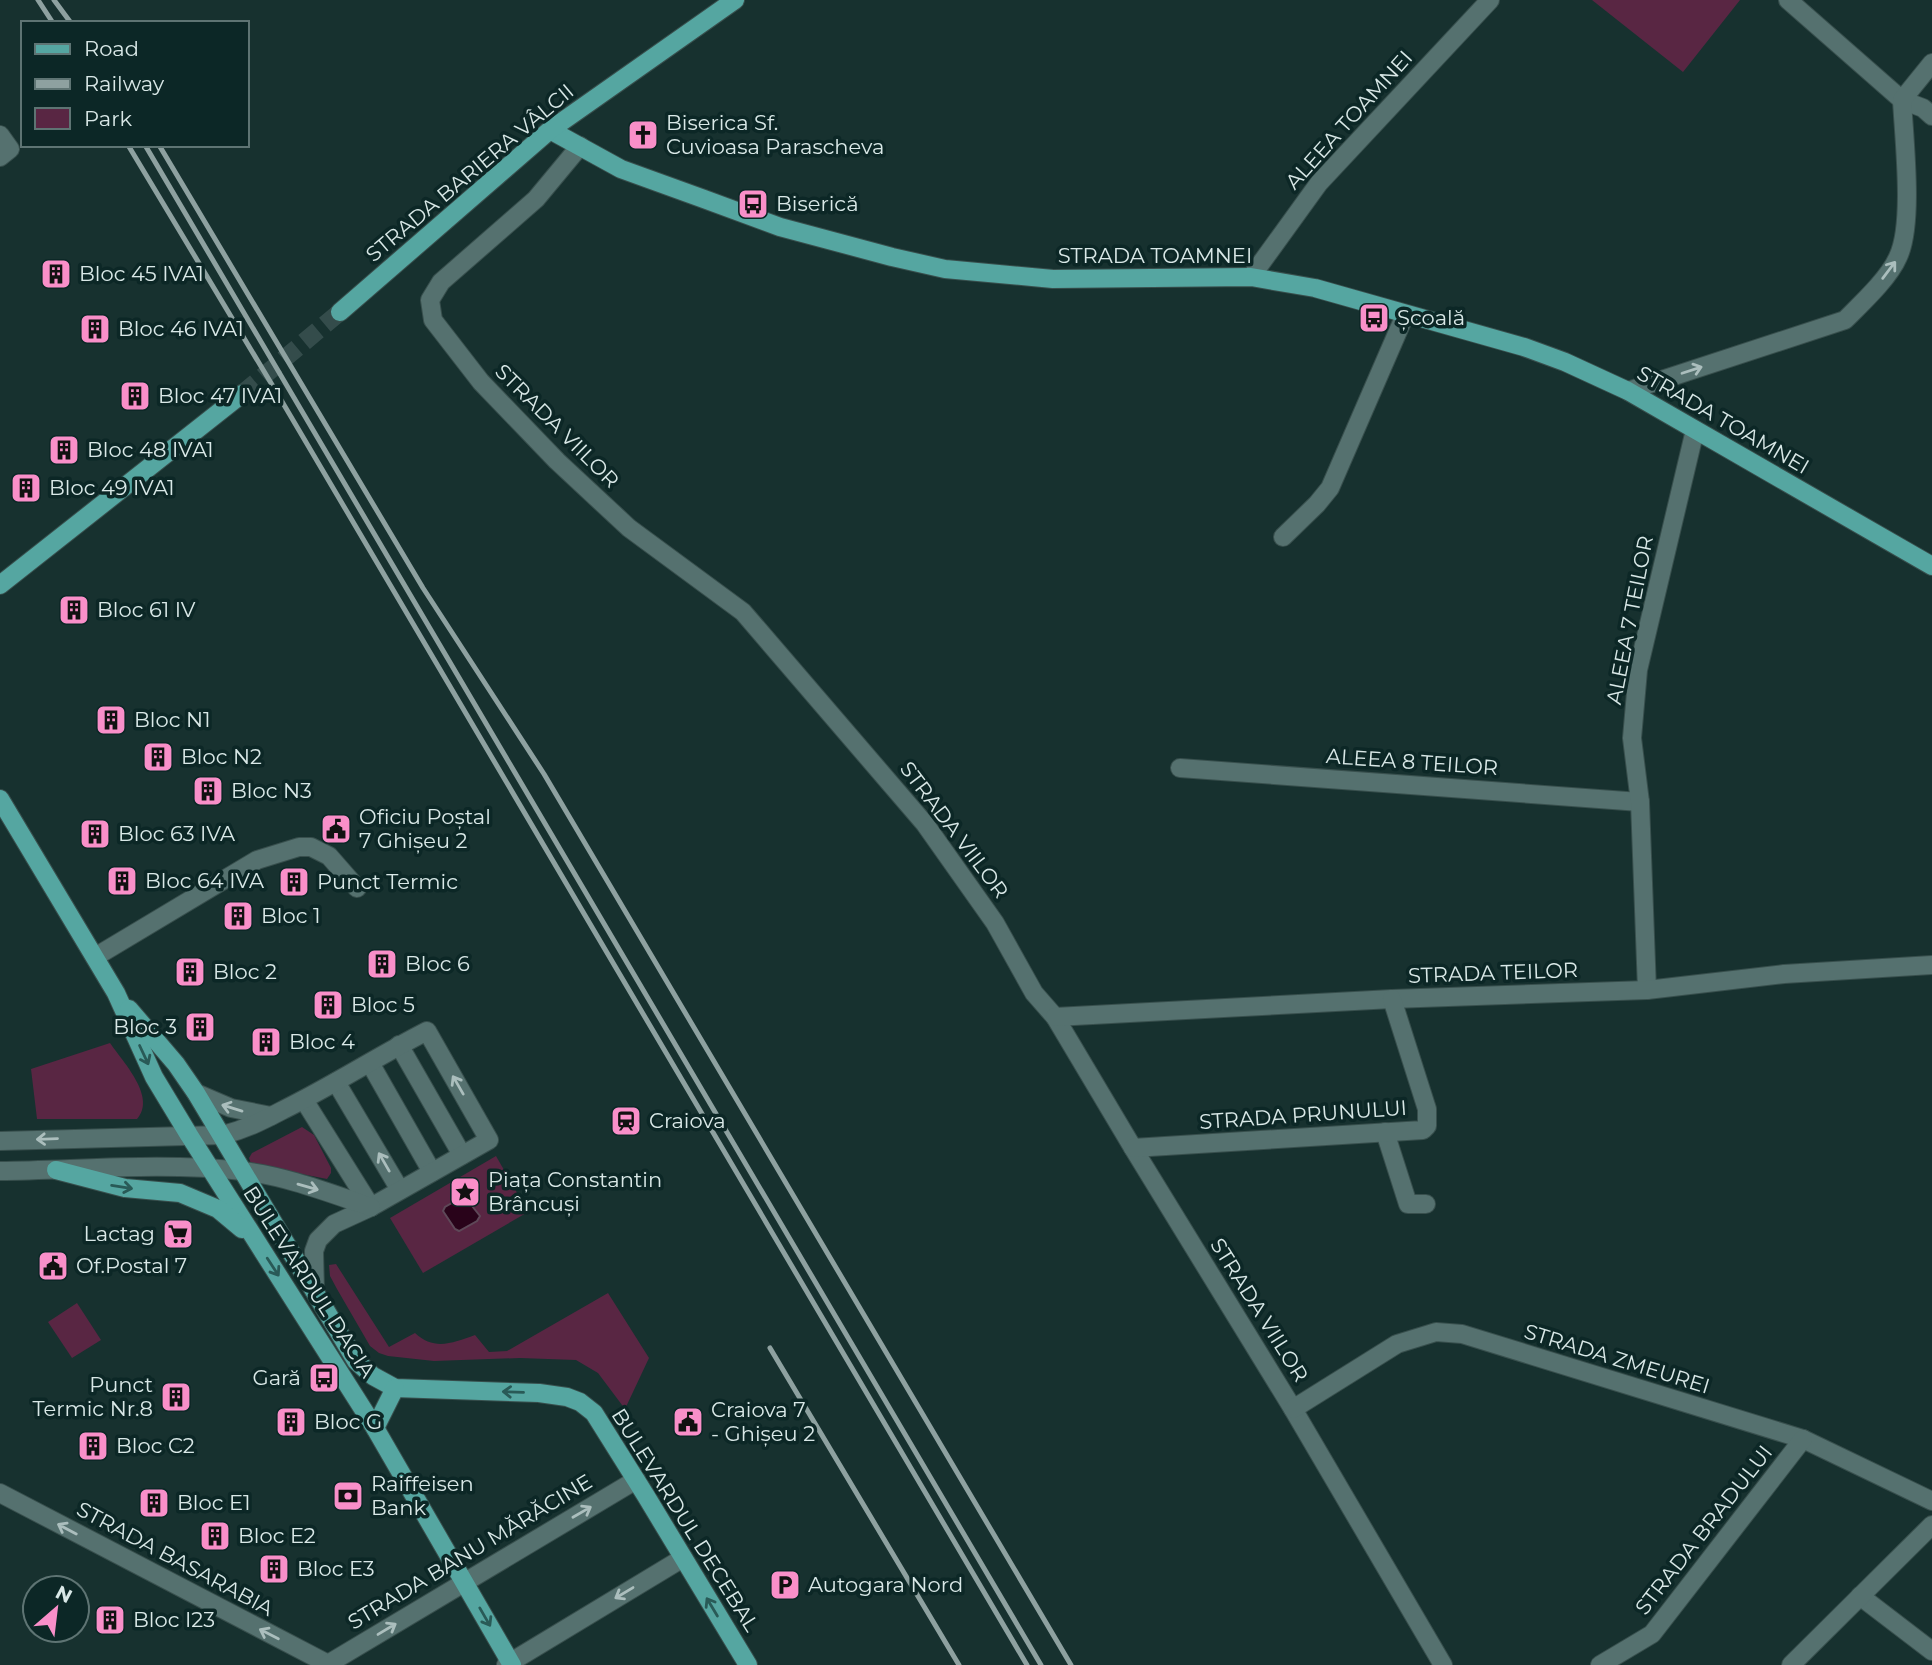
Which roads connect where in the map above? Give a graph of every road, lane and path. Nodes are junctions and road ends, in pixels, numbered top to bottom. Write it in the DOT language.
graph roads {
  1 [pos="736,0"];
  2 [pos="1490,0"];
  3 [pos="1788,0"];
  4 [pos="1932,63"];
  5 [pos="1902,100"];
  6 [pos="1932,116"];
  7 [pos="550,130"];
  8 [pos="0,135"];
  9 [pos="580,146"];
  10 [pos="0,157"];
  11 [pos="1251,277"];
  12 [pos="340,312"];
  13 [pos="1405,315"];
  14 [pos="1628,391"];
  15 [pos="242,394"];
  16 [pos="1695,430"];
  17 [pos="1283,537"];
  18 [pos="1932,566"];
  19 [pos="0,586"];
  20 [pos="1180,768"];
  21 [pos="0,799"];
  22 [pos="1640,802"];
  23 [pos="357,888"];
  24 [pos="95,957"];
  25 [pos="1932,965"];
  26 [pos="1647,990"];
  27 [pos="116,993"];
  28 [pos="1392,999"];
  29 [pos="1055,1017"];
  30 [pos="399,1045"];
  31 [pos="370,1063"];
  32 [pos="336,1082"];
  33 [pos="196,1093"];
  34 [pos="304,1100"];
  35 [pos="271,1116"];
  36 [pos="1385,1132"];
  37 [pos="189,1135"];
  38 [pos="223,1135"];
  39 [pos="0,1141"];
  40 [pos="1133,1148"];
  41 [pos="462,1155"];
  42 [pos="209,1169"];
  43 [pos="56,1170"];
  44 [pos="0,1171"];
  45 [pos="244,1172"];
  46 [pos="432,1172"];
  47 [pos="400,1190"];
  48 [pos="1426,1204"];
  49 [pos="371,1207"];
  50 [pos="256,1241"];
  51 [pos="315,1292"];
  52 [pos="395,1388"];
  53 [pos="1293,1409"];
  54 [pos="375,1428"];
  55 [pos="1803,1439"];
  56 [pos="636,1480"];
  57 [pos="0,1493"];
  58 [pos="1932,1501"];
  59 [pos="1932,1525"];
  60 [pos="682,1558"];
  61 [pos="464,1582"];
  62 [pos="1860,1596"];
  63 [pos="1932,1651"];
  64 [pos="510,1664"];
  65 [pos="329,1665"];
  66 [pos="748,1665"];
  67 [pos="1443,1665"];
  68 [pos="1600,1665"];
  69 [pos="1791,1665"];
  1 -- 7 [label="main road, STRADA BARIERA VÂLCII"];
  2 -- 11 [label="street, ALEEA TOAMNEI"];
  3 -- 5 [label="street"];
  4 -- 5 [label="street"];
  5 -- 6 [label="street"];
  14 -- 5 [label="street, one-way"];
  7 -- 9 [label="main road, STRADA TOAMNEI"];
  7 -- 12 [label="main road, STRADA BARIERA VÂLCII"];
  8 -- 10 [label="street"];
  9 -- 11 [label="main road, STRADA TOAMNEI"];
  9 -- 29 [label="street, STRADA VIILOR"];
  11 -- 13 [label="main road, STRADA TOAMNEI"];
  13 -- 14 [label="main road, STRADA TOAMNEI"];
  13 -- 17 [label="street"];
  14 -- 16 [label="main road, STRADA TOAMNEI"];
  15 -- 19 [label="main road"];
  16 -- 18 [label="main road, STRADA TOAMNEI"];
  16 -- 22 [label="street, ALEEA 7 TEILOR"];
  20 -- 22 [label="street, ALEEA 8 TEILOR"];
  21 -- 24 [label="main road, BULEVARDUL DACIA"];
  22 -- 26 [label="street, ALEEA 7 TEILOR"];
  23 -- 24 [label="street"];
  24 -- 27 [label="main road, BULEVARDUL DACIA"];
  25 -- 26 [label="street, STRADA TEILOR"];
  26 -- 28 [label="street, STRADA TEILOR"];
  27 -- 33 [label="main road, BULEVARDUL DACIA"];
  27 -- 37 [label="main road, BULEVARDUL DACIA, one-way"];
  28 -- 29 [label="street, STRADA TEILOR"];
  28 -- 36 [label="street, STRADA PRUNULUI"];
  29 -- 40 [label="street, STRADA VIILOR"];
  30 -- 31 [label="street"];
  30 -- 41 [label="street"];
  41 -- 30 [label="street, one-way"];
  31 -- 32 [label="street"];
  31 -- 46 [label="street"];
  32 -- 34 [label="street"];
  47 -- 32 [label="street, one-way"];
  35 -- 33 [label="street, one-way"];
  33 -- 38 [label="main road, BULEVARDUL DACIA"];
  34 -- 35 [label="street"];
  34 -- 49 [label="street"];
  35 -- 38 [label="street"];
  36 -- 40 [label="street, STRADA PRUNULUI"];
  36 -- 48 [label="street"];
  37 -- 38 [label="street"];
  37 -- 39 [label="street, one-way"];
  37 -- 42 [label="main road, BULEVARDUL DACIA"];
  38 -- 45 [label="main road, BULEVARDUL DACIA"];
  40 -- 53 [label="street, STRADA VIILOR"];
  41 -- 46 [label="street"];
  42 -- 43 [label="street"];
  42 -- 45 [label="street"];
  42 -- 50 [label="main road, BULEVARDUL DACIA"];
  43 -- 44 [label="street"];
  43 -- 50 [label="main road, one-way"];
  45 -- 49 [label="street, one-way"];
  45 -- 51 [label="main road, BULEVARDUL DACIA"];
  46 -- 47 [label="street"];
  47 -- 49 [label="street"];
  49 -- 51 [label="street"];
  50 -- 54 [label="main road, BULEVARDUL DACIA, one-way"];
  51 -- 52 [label="main road, BULEVARDUL DACIA"];
  52 -- 54 [label="main road"];
  56 -- 52 [label="main road, BULEVARDUL DECEBAL, one-way"];
  53 -- 55 [label="street, STRADA ZMEUREI"];
  53 -- 67 [label="street, STRADA VIILOR"];
  54 -- 61 [label="main road, BULEVARDUL DACIA"];
  55 -- 58 [label="street, STRADA ZMEUREI"];
  55 -- 68 [label="street, STRADA BRADULUI"];
  56 -- 60 [label="main road, BULEVARDUL DECEBAL"];
  61 -- 56 [label="street, STRADA BANU MĂRĂCINE, one-way"];
  65 -- 57 [label="street, STRADA BASARABIA, one-way"];
  59 -- 62 [label="street"];
  60 -- 64 [label="street, one-way"];
  66 -- 60 [label="main road, BULEVARDUL DECEBAL, one-way"];
  61 -- 64 [label="main road, BULEVARDUL DACIA, one-way"];
  65 -- 61 [label="street, STRADA BANU MĂRĂCINE, one-way"];
  62 -- 63 [label="street"];
  62 -- 69 [label="street"];
}
